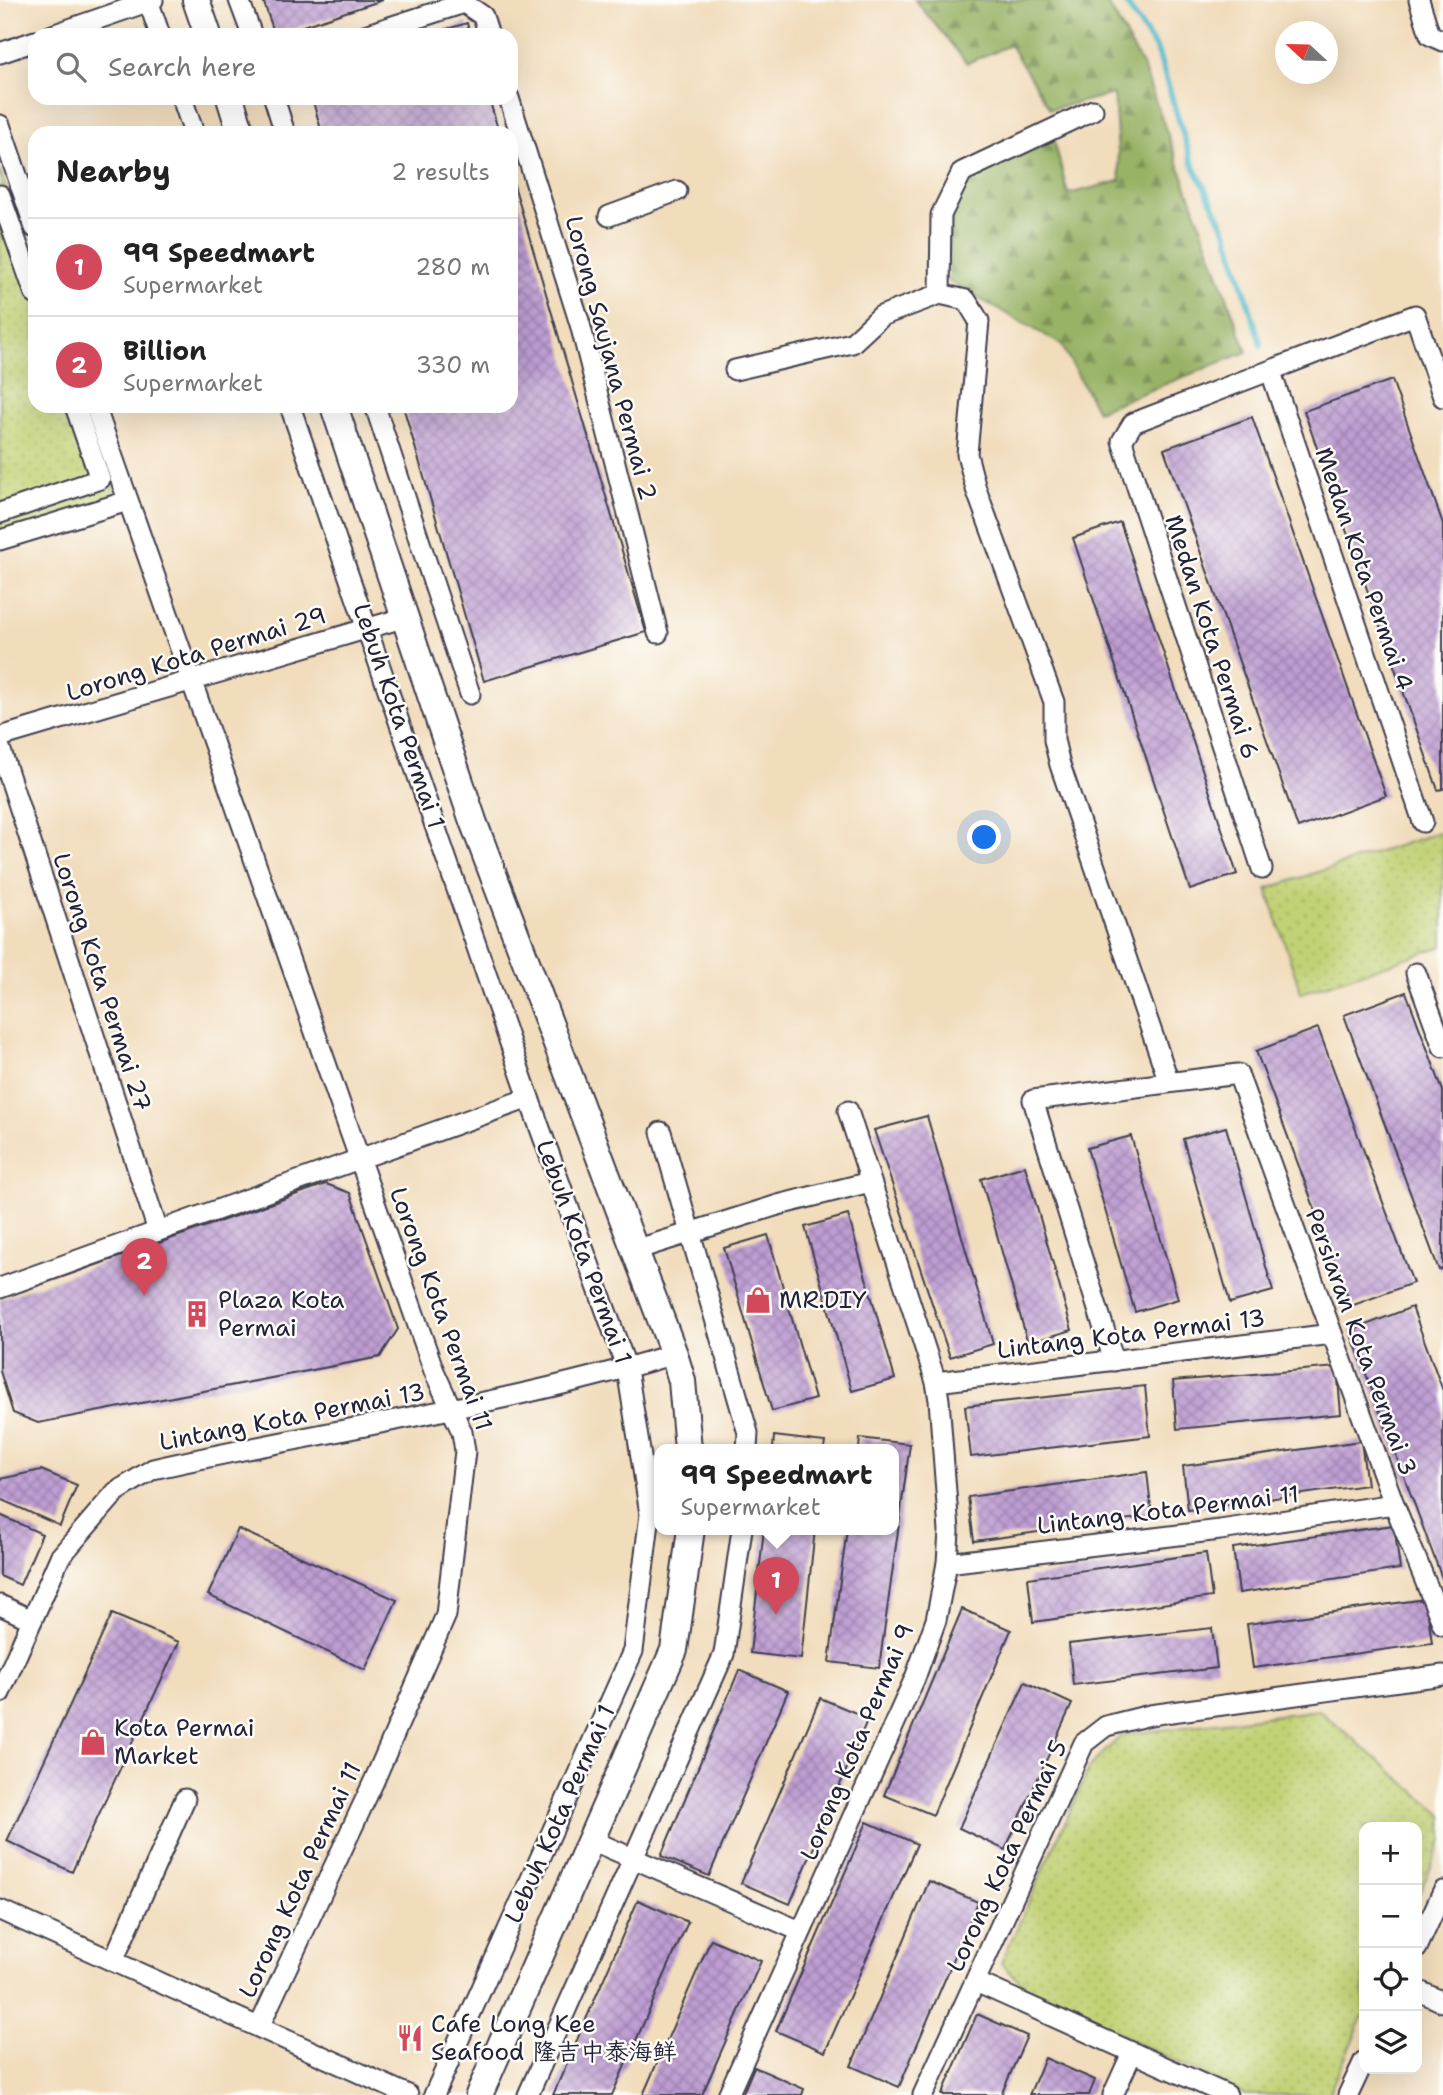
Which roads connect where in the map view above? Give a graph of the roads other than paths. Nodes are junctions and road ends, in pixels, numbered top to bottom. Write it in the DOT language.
graph roads {
  1 [pos="196,0"];
  2 [pos="239,0"];
  3 [pos="1419,0"];
  4 [pos="150,1"];
  5 [pos="72,28"];
  6 [pos="158,28"];
  7 [pos="206,28"];
  8 [pos="249,28"];
  9 [pos="387,28"];
  10 [pos="487,28"];
  11 [pos="1443,41"];
  12 [pos="28,43"];
  13 [pos="0,53"];
  14 [pos="184,105"];
  15 [pos="232,105"];
  16 [pos="276,105"];
  17 [pos="511,105"];
  18 [pos="1093,110"];
  19 [pos="0,125"];
  20 [pos="192,126"];
  21 [pos="239,126"];
  22 [pos="283,126"];
  23 [pos="518,126"];
  24 [pos="518,127"];
  25 [pos="677,191"];
  26 [pos="0,195"];
  27 [pos="28,207"];
  28 [pos="610,216"];
  29 [pos="28,274"];
  30 [pos="940,294"];
  31 [pos="735,370"];
  32 [pos="1271,372"];
  33 [pos="1443,397"];
  34 [pos="77,413"];
  35 [pos="97,413"];
  36 [pos="292,413"];
  37 [pos="336,413"];
  38 [pos="377,413"];
  39 [pos="128,500"];
  40 [pos="0,513"];
  41 [pos="0,540"];
  42 [pos="406,617"];
  43 [pos="368,628"];
  44 [pos="658,633"];
  45 [pos="194,681"];
  46 [pos="470,694"];
  47 [pos="0,737"];
  48 [pos="0,748"];
  49 [pos="1423,822"];
  50 [pos="1262,869"];
  51 [pos="1416,973"];
  52 [pos="1443,1047"];
  53 [pos="1169,1082"];
  54 [pos="529,1098"];
  55 [pos="848,1111"];
  56 [pos="661,1132"];
  57 [pos="361,1158"];
  58 [pos="870,1182"];
  59 [pos="158,1231"];
  60 [pos="688,1234"];
  61 [pos="635,1250"];
  62 [pos="0,1288"];
  63 [pos="1332,1334"];
  64 [pos="674,1354"];
  65 [pos="1114,1361"];
  66 [pos="627,1369"];
  67 [pos="936,1382"];
  68 [pos="454,1410"];
  69 [pos="688,1444"];
  70 [pos="747,1444"];
  71 [pos="1394,1504"];
  72 [pos="690,1535"];
  73 [pos="741,1535"];
  74 [pos="947,1563"];
  75 [pos="0,1605"];
  76 [pos="1440,1605"];
  77 [pos="32,1620"];
  78 [pos="1443,1625"];
  79 [pos="1443,1675"];
  80 [pos="0,1693"];
  81 [pos="185,1799"];
  82 [pos="591,1840"];
  83 [pos="634,1860"];
  84 [pos="1443,1891"];
  85 [pos="0,1910"];
  86 [pos="800,1931"];
  87 [pos="1422,1937"];
  88 [pos="113,1961"];
  89 [pos="976,1983"];
  90 [pos="1422,1992"];
  91 [pos="1443,2002"];
  92 [pos="259,2027"];
  93 [pos="1132,2053"];
  94 [pos="1359,2072"];
  95 [pos="408,2095"];
  96 [pos="434,2095"];
  97 [pos="479,2095"];
  98 [pos="528,2095"];
  99 [pos="727,2095"];
  100 [pos="923,2095"];
  101 [pos="1113,2095"];
  102 [pos="1227,2095"];
  103 [pos="1348,2095"];
  1 -- 7 [label="street"];
  2 -- 8 [label="street"];
  3 -- 11 [label="street"];
  4 -- 5 [label="street"];
  4 -- 6 [label="street"];
  9 -- 10 [label="street"];
  12 -- 13 [label="street"];
  14 -- 20 [label="street"];
  15 -- 21 [label="street"];
  16 -- 22 [label="street"];
  17 -- 23 [label="street, Lorong Saujana Permai 2"];
  18 -- 30 [label="street"];
  19 -- 27 [label="street"];
  24 -- 44 [label="street, Lorong Saujana Permai 2"];
  25 -- 28 [label="street"];
  26 -- 29 [label="street"];
  30 -- 31 [label="street"];
  30 -- 53 [label="street"];
  32 -- 33 [label="street"];
  32 -- 49 [label="street, Medan Kota Permai 4"];
  32 -- 50 [label="street, Medan Kota Permai 6"];
  34 -- 40 [label="street"];
  35 -- 39 [label="street, Lorong Kota Permai 11"];
  36 -- 43 [label="street, Lebuh Kota Permai 1"];
  37 -- 42 [label="street, Lebuh Kota Permai 1"];
  38 -- 46 [label="street"];
  39 -- 41 [label="street"];
  39 -- 45 [label="street, Lorong Kota Permai 11"];
  42 -- 43 [label="street, Lorong Kota Permai 29"];
  42 -- 61 [label="street, Lebuh Kota Permai 1"];
  43 -- 45 [label="street, Lorong Kota Permai 29"];
  43 -- 54 [label="street, Lebuh Kota Permai 1"];
  45 -- 47 [label="street, Lorong Kota Permai 29"];
  45 -- 57 [label="street, Lorong Kota Permai 11"];
  48 -- 59 [label="street, Lorong Kota Permai 27"];
  51 -- 52 [label="street"];
  53 -- 63 [label="street, Persiaran Kota Permai 3"];
  53 -- 65 [label="street"];
  54 -- 57 [label="street"];
  54 -- 66 [label="street, Lebuh Kota Permai 1"];
  55 -- 58 [label="street, Lorong Kota Permai 9"];
  56 -- 60 [label="street"];
  57 -- 59 [label="street"];
  57 -- 68 [label="street, Lorong Kota Permai 11"];
  58 -- 60 [label="street"];
  58 -- 67 [label="street, Lorong Kota Permai 9"];
  59 -- 62 [label="street"];
  60 -- 61 [label="street"];
  60 -- 70 [label="street"];
  61 -- 64 [label="street, Lebuh Kota Permai 1"];
  63 -- 65 [label="street, Lintang Kota Permai 13"];
  63 -- 71 [label="street, Persiaran Kota Permai 3"];
  64 -- 66 [label="street, Lintang Kota Permai 13"];
  64 -- 69 [label="street, Lebuh Kota Permai 1"];
  65 -- 67 [label="street, Lintang Kota Permai 13"];
  66 -- 68 [label="street, Lintang Kota Permai 13"];
  66 -- 96 [label="street, Lebuh Kota Permai 1"];
  67 -- 74 [label="street, Lorong Kota Permai 9"];
  68 -- 77 [label="street, Lintang Kota Permai 13"];
  68 -- 92 [label="street, Lorong Kota Permai 11"];
  71 -- 74 [label="street, Lintang Kota Permai 11"];
  71 -- 76 [label="street, Persiaran Kota Permai 3"];
  72 -- 82 [label="street, Lebuh Kota Permai 1"];
  73 -- 83 [label="street"];
  74 -- 86 [label="street, Lorong Kota Permai 9"];
  75 -- 77 [label="street"];
  76 -- 78 [label="street, Persiaran Kota Permai 3"];
  77 -- 80 [label="street, Lintang Kota Permai 13"];
  79 -- 89 [label="street, Lorong Kota Permai 5"];
  81 -- 88 [label="street"];
  82 -- 83 [label="street"];
  82 -- 97 [label="street, Lebuh Kota Permai 1"];
  83 -- 86 [label="street"];
  83 -- 98 [label="street"];
  84 -- 87 [label="street"];
  85 -- 88 [label="street"];
  86 -- 99 [label="street, Lorong Kota Permai 9"];
  88 -- 92 [label="street"];
  89 -- 93 [label="street"];
  89 -- 100 [label="street, Lorong Kota Permai 5"];
  90 -- 91 [label="street"];
  92 -- 95 [label="street"];
  93 -- 101 [label="street"];
  93 -- 102 [label="street"];
  94 -- 103 [label="street"];
}
